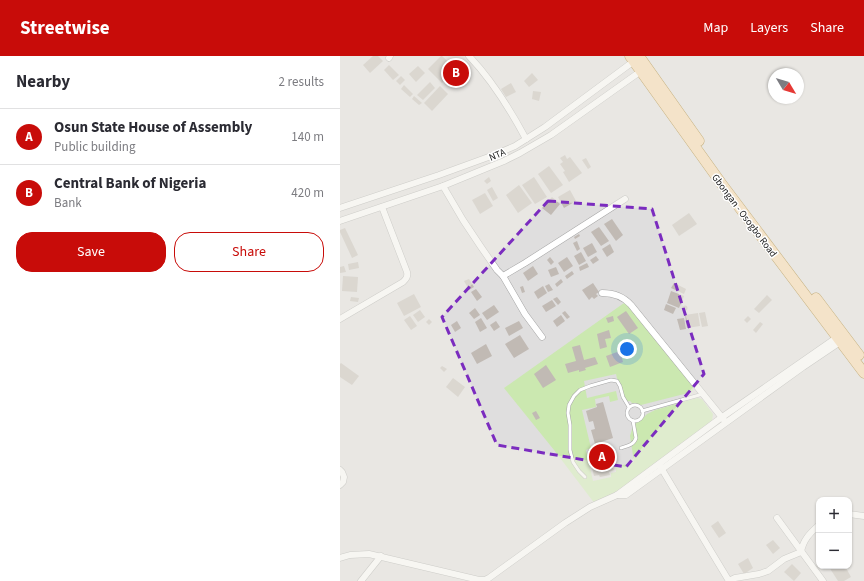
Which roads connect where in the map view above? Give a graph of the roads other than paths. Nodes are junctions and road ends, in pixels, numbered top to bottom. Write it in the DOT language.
graph roads {
  1 [pos="469,56"];
  2 [pos="634,58"];
  3 [pos="641,71"];
  4 [pos="526,139"];
  5 [pos="443,186"];
  6 [pos="625,200"];
  7 [pos="382,207"];
  8 [pos="340,208"];
  9 [pos="340,221"];
  10 [pos="502,276"];
  11 [pos="602,294"];
  12 [pos="340,319"];
  13 [pos="542,337"];
  14 [pos="842,337"];
  15 [pos="864,362"];
  16 [pos="864,372"];
  17 [pos="703,394"];
  18 [pos="629,407"];
  19 [pos="642,411"];
  20 [pos="633,420"];
  21 [pos="724,420"];
  22 [pos="621,448"];
  23 [pos="661,466"];
  24 [pos="340,470"];
  25 [pos="585,477"];
  26 [pos="340,485"];
  27 [pos="852,514"];
  28 [pos="864,516"];
  29 [pos="777,518"];
  30 [pos="816,528"];
  31 [pos="801,552"];
  32 [pos="381,556"];
  33 [pos="340,558"];
  34 [pos="361,581"];
  35 [pos="729,581"];
  36 [pos="823,581"];
  1 -- 4 [label="street"];
  2 -- 3 [label="main road, Gbongan - Osogbo Road"];
  2 -- 4 [label="street, NTA"];
  2 -- 14 [label="main road, Gbongan - Osogbo Road"];
  3 -- 5 [label="street"];
  3 -- 14 [label="main road, Gbongan - Osogbo Road"];
  4 -- 8 [label="street, NTA"];
  5 -- 7 [label="street"];
  5 -- 10 [label="street"];
  6 -- 10 [label="street"];
  7 -- 9 [label="street"];
  7 -- 12 [label="street"];
  10 -- 13 [label="street"];
  11 -- 17 [label="street"];
  14 -- 15 [label="main road, Gbongan - Osogbo Road"];
  14 -- 16 [label="main road, Gbongan - Osogbo Road"];
  14 -- 21 [label="street"];
  17 -- 19 [label="lane"];
  17 -- 21 [label="street"];
  18 -- 19 [label="lane"];
  18 -- 20 [label="lane"];
  18 -- 25 [label="lane"];
  19 -- 20 [label="lane"];
  20 -- 22 [label="lane"];
  21 -- 23 [label="street"];
  23 -- 32 [label="street"];
  23 -- 35 [label="street"];
  24 -- 26 [label="street"];
  27 -- 28 [label="street"];
  29 -- 31 [label="street"];
  30 -- 31 [label="street"];
  31 -- 35 [label="street"];
  31 -- 36 [label="street"];
  32 -- 33 [label="street"];
  32 -- 34 [label="street"];
}
